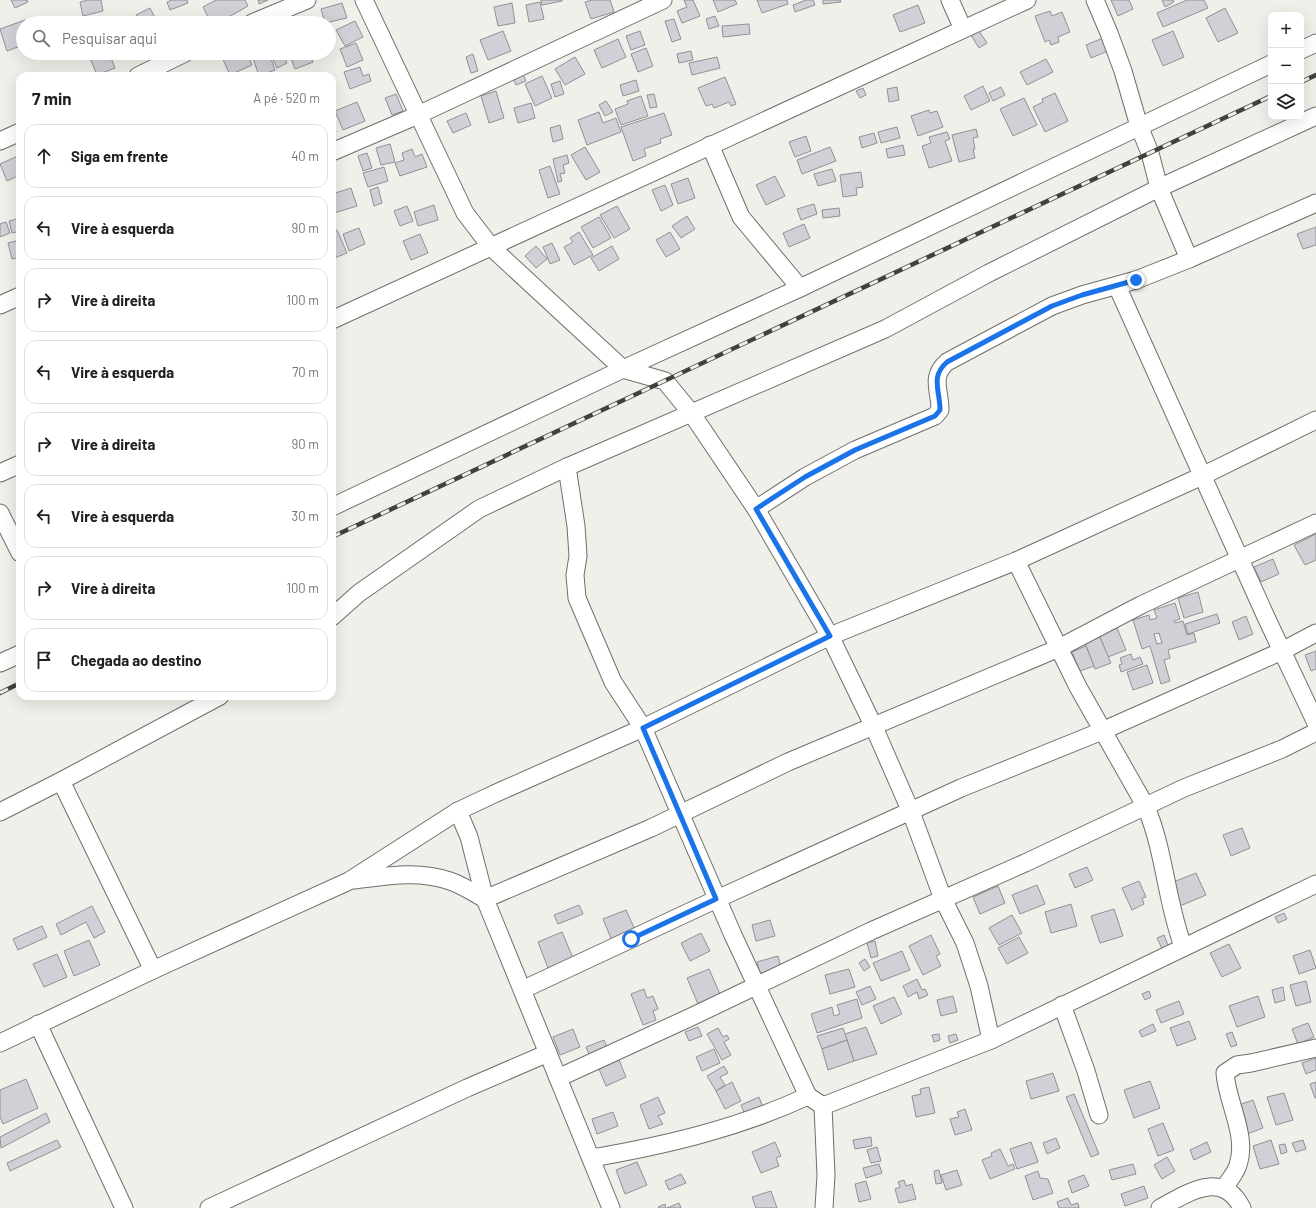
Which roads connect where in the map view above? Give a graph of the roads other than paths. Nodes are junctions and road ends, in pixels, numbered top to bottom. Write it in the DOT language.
graph roads {
  1 [pos="307,0"];
  2 [pos="364,0"];
  3 [pos="663,0"];
  4 [pos="950,0"];
  5 [pos="1027,0"];
  6 [pos="1095,0"];
  7 [pos="269,16"];
  8 [pos="963,29"];
  9 [pos="1316,43"];
  10 [pos="1304,49"];
  11 [pos="171,60"];
  12 [pos="1268,65"];
  13 [pos="146,72"];
  14 [pos="418,115"];
  15 [pos="1316,116"];
  16 [pos="1140,126"];
  17 [pos="16,134"];
  18 [pos="0,141"];
  19 [pos="710,145"];
  20 [pos="336,150"];
  21 [pos="1160,188"];
  22 [pos="1316,203"];
  23 [pos="491,246"];
  24 [pos="1189,259"];
  25 [pos="1117,286"];
  26 [pos="800,288"];
  27 [pos="16,298"];
  28 [pos="0,305"];
  29 [pos="336,318"];
  30 [pos="623,369"];
  31 [pos="692,414"];
  32 [pos="1316,420"];
  33 [pos="16,466"];
  34 [pos="567,467"];
  35 [pos="0,473"];
  36 [pos="1202,476"];
  37 [pos="336,504"];
  38 [pos="756,509"];
  39 [pos="0,513"];
  40 [pos="1316,523"];
  41 [pos="16,545"];
  42 [pos="1240,559"];
  43 [pos="1016,561"];
  44 [pos="336,613"];
  45 [pos="1316,633"];
  46 [pos="830,636"];
  47 [pos="1059,648"];
  48 [pos="1282,651"];
  49 [pos="16,656"];
  50 [pos="0,663"];
  51 [pos="213,700"];
  52 [pos="1316,722"];
  53 [pos="873,726"];
  54 [pos="643,728"];
  55 [pos="1102,731"];
  56 [pos="1316,732"];
  57 [pos="61,781"];
  58 [pos="1146,807"];
  59 [pos="458,811"];
  60 [pos="0,812"];
  61 [pos="911,812"];
  62 [pos="680,813"];
  63 [pos="349,881"];
  64 [pos="1316,884"];
  65 [pos="486,899"];
  66 [pos="716,899"];
  67 [pos="943,899"];
  68 [pos="1183,946"];
  69 [pos="153,970"];
  70 [pos="756,986"];
  71 [pos="524,990"];
  72 [pos="1062,1005"];
  73 [pos="38,1024"];
  74 [pos="991,1040"];
  75 [pos="0,1043"];
  76 [pos="1316,1048"];
  77 [pos="548,1053"];
  78 [pos="558,1078"];
  79 [pos="808,1096"];
  80 [pos="823,1106"];
  81 [pos="1099,1115"];
  82 [pos="592,1158"];
  83 [pos="1224,1189"];
  84 [pos="124,1208"];
  85 [pos="209,1208"];
  86 [pos="611,1208"];
  87 [pos="824,1208"];
  88 [pos="1160,1208"];
  89 [pos="1242,1208"];
  1 -- 7 [label="street"];
  2 -- 14 [label="street"];
  3 -- 14 [label="street"];
  4 -- 8 [label="street"];
  5 -- 8 [label="street"];
  6 -- 16 [label="street"];
  8 -- 19 [label="street"];
  9 -- 10 [label="street"];
  11 -- 13 [label="street"];
  12 -- 16 [label="street"];
  14 -- 20 [label="street"];
  14 -- 23 [label="street"];
  15 -- 21 [label="street"];
  16 -- 21 [label="street"];
  16 -- 26 [label="street"];
  17 -- 18 [label="street"];
  19 -- 23 [label="street"];
  19 -- 26 [label="street"];
  21 -- 24 [label="street"];
  21 -- 31 [label="street"];
  22 -- 24 [label="street"];
  23 -- 29 [label="street"];
  23 -- 30 [label="street"];
  24 -- 25 [label="street"];
  25 -- 36 [label="street"];
  25 -- 38 [label="street"];
  26 -- 30 [label="street"];
  27 -- 28 [label="street"];
  30 -- 31 [label="street"];
  30 -- 37 [label="street"];
  31 -- 34 [label="street"];
  31 -- 38 [label="street"];
  32 -- 36 [label="street"];
  33 -- 35 [label="street"];
  34 -- 44 [label="street"];
  34 -- 54 [label="street"];
  36 -- 42 [label="street"];
  36 -- 43 [label="street"];
  38 -- 46 [label="street"];
  39 -- 41 [label="street"];
  40 -- 42 [label="street"];
  42 -- 47 [label="street"];
  42 -- 48 [label="street"];
  43 -- 46 [label="street"];
  43 -- 47 [label="street"];
  45 -- 48 [label="street"];
  46 -- 53 [label="street"];
  46 -- 54 [label="street"];
  47 -- 53 [label="street"];
  47 -- 55 [label="street"];
  48 -- 52 [label="street"];
  48 -- 55 [label="street"];
  49 -- 50 [label="street"];
  51 -- 57 [label="street"];
  53 -- 61 [label="street"];
  53 -- 62 [label="street"];
  54 -- 59 [label="street"];
  54 -- 62 [label="street"];
  55 -- 58 [label="street"];
  55 -- 61 [label="street"];
  56 -- 58 [label="street"];
  57 -- 60 [label="street"];
  57 -- 69 [label="street"];
  58 -- 67 [label="street"];
  58 -- 68 [label="street"];
  59 -- 63 [label="street"];
  59 -- 65 [label="street"];
  61 -- 66 [label="street"];
  61 -- 67 [label="street"];
  62 -- 65 [label="street"];
  62 -- 66 [label="street"];
  63 -- 65 [label="street"];
  63 -- 69 [label="street"];
  64 -- 68 [label="street"];
  65 -- 71 [label="street"];
  66 -- 70 [label="street"];
  66 -- 71 [label="street"];
  67 -- 70 [label="street"];
  67 -- 74 [label="street"];
  68 -- 72 [label="street"];
  69 -- 73 [label="street"];
  70 -- 78 [label="street"];
  70 -- 79 [label="street"];
  71 -- 77 [label="street"];
  72 -- 74 [label="street"];
  72 -- 81 [label="street"];
  73 -- 75 [label="street"];
  73 -- 84 [label="street"];
  74 -- 80 [label="street"];
  76 -- 83 [label="street"];
  77 -- 78 [label="street"];
  77 -- 85 [label="street"];
  78 -- 82 [label="street"];
  79 -- 80 [label="street"];
  79 -- 82 [label="street"];
  80 -- 87 [label="street"];
  82 -- 86 [label="street"];
  83 -- 88 [label="street"];
  83 -- 89 [label="street"];
}
